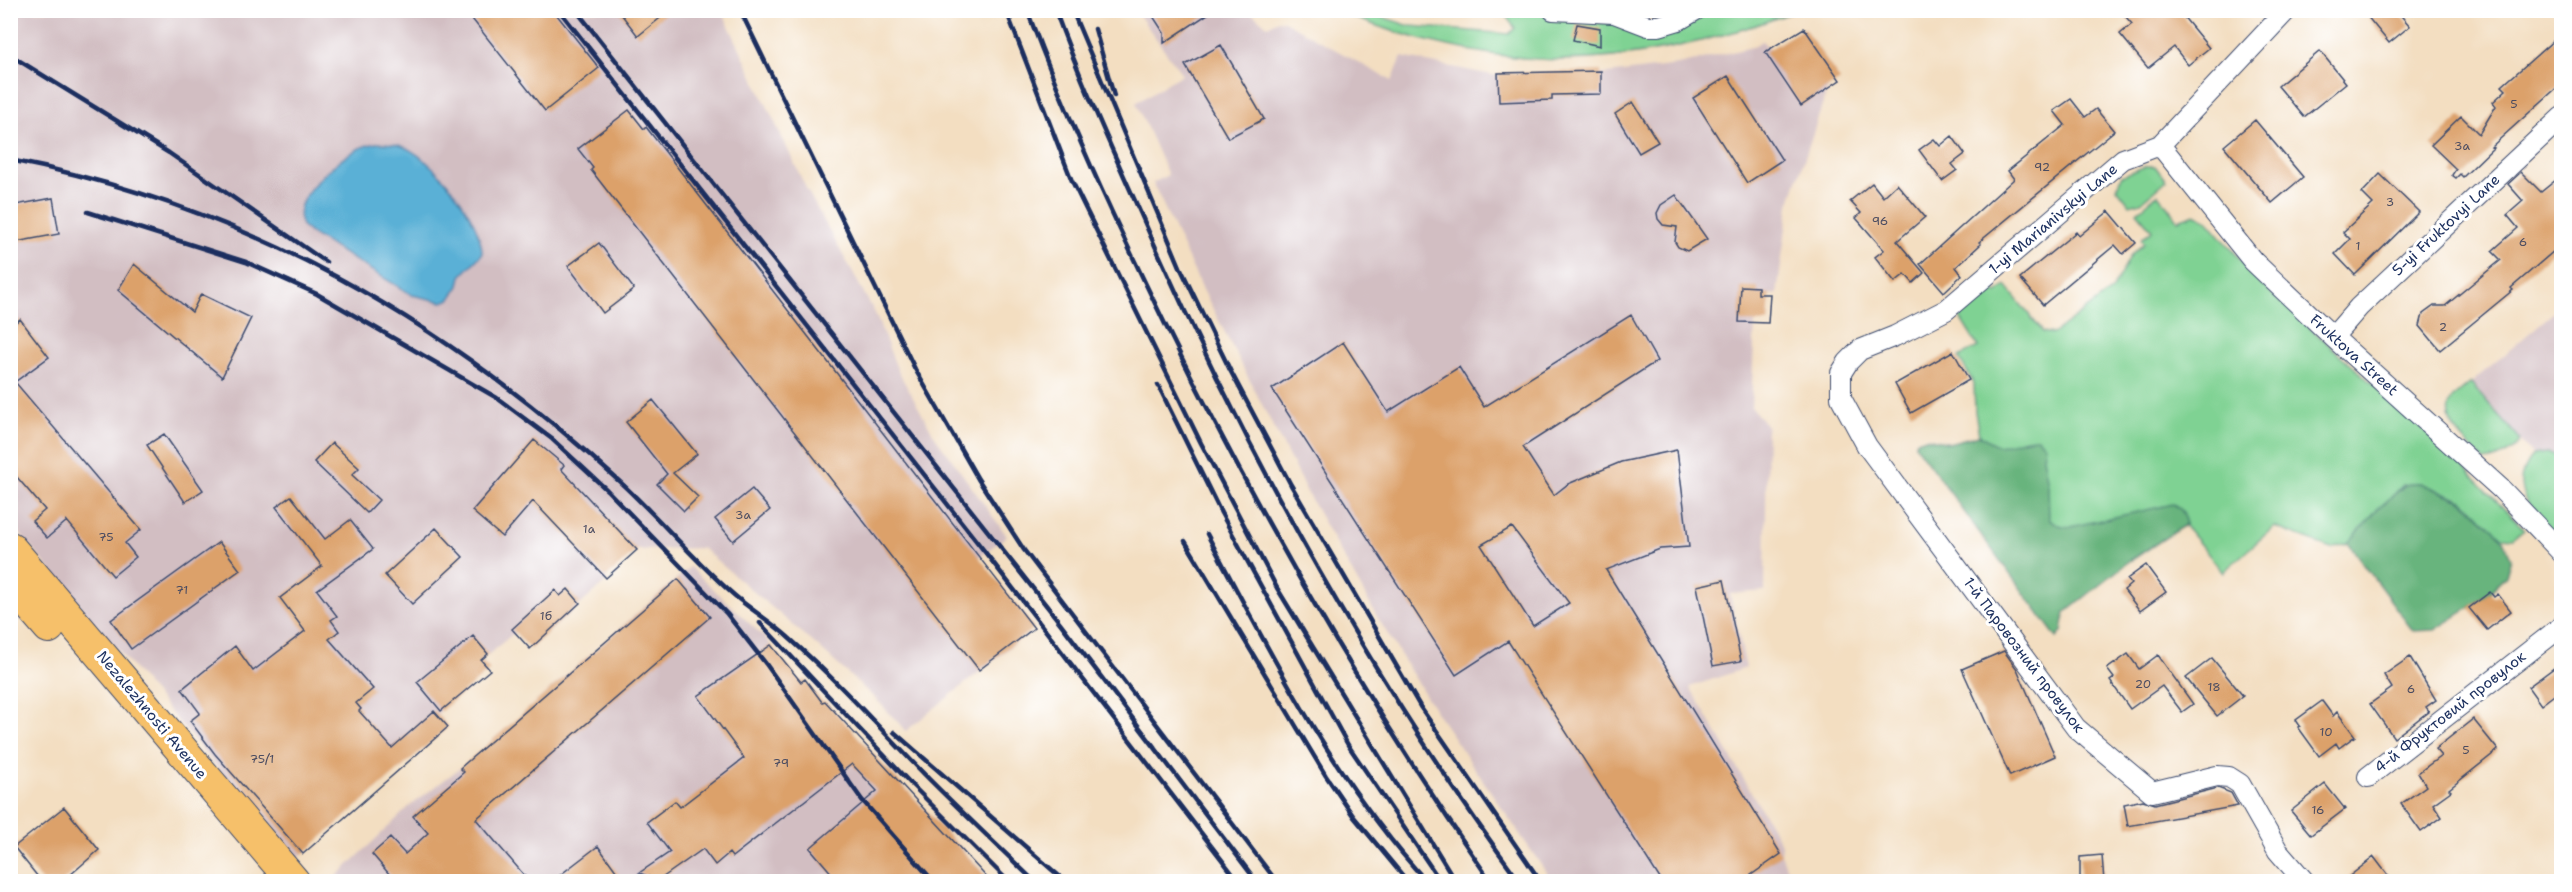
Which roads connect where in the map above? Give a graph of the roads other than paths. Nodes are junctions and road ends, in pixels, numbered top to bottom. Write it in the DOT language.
graph roads {
  1 [pos="1553,10"];
  2 [pos="1695,10"];
  3 [pos="2287,10"];
  4 [pos="1613,12"];
  5 [pos="2562,117"];
  6 [pos="2160,145"];
  7 [pos="2333,337"];
  8 [pos="1840,387"];
  9 [pos="10,548"];
  10 [pos="2562,553"];
  11 [pos="10,582"];
  12 [pos="2562,626"];
  13 [pos="2368,777"];
  14 [pos="267,882"];
  15 [pos="294,882"];
  16 [pos="2305,882"];
  1 -- 4 [label="street"];
  2 -- 4 [label="street"];
  3 -- 6 [label="street, 1-yi Marianivskyi Lane"];
  5 -- 7 [label="street, 5-yi Fruktovyi Lane"];
  6 -- 7 [label="street, Fruktova Street"];
  6 -- 8 [label="street, 1-yi Marianivskyi Lane"];
  7 -- 10 [label="street, Fruktova Street"];
  8 -- 16 [label="street, 1-й Паровозний провулок"];
  9 -- 15 [label="main road, Nezalezhnosti Avenue"];
  11 -- 14 [label="main road, Nezalezhnosti Avenue"];
  12 -- 13 [label="street, 4-й Фруктовий провулок"];
}
